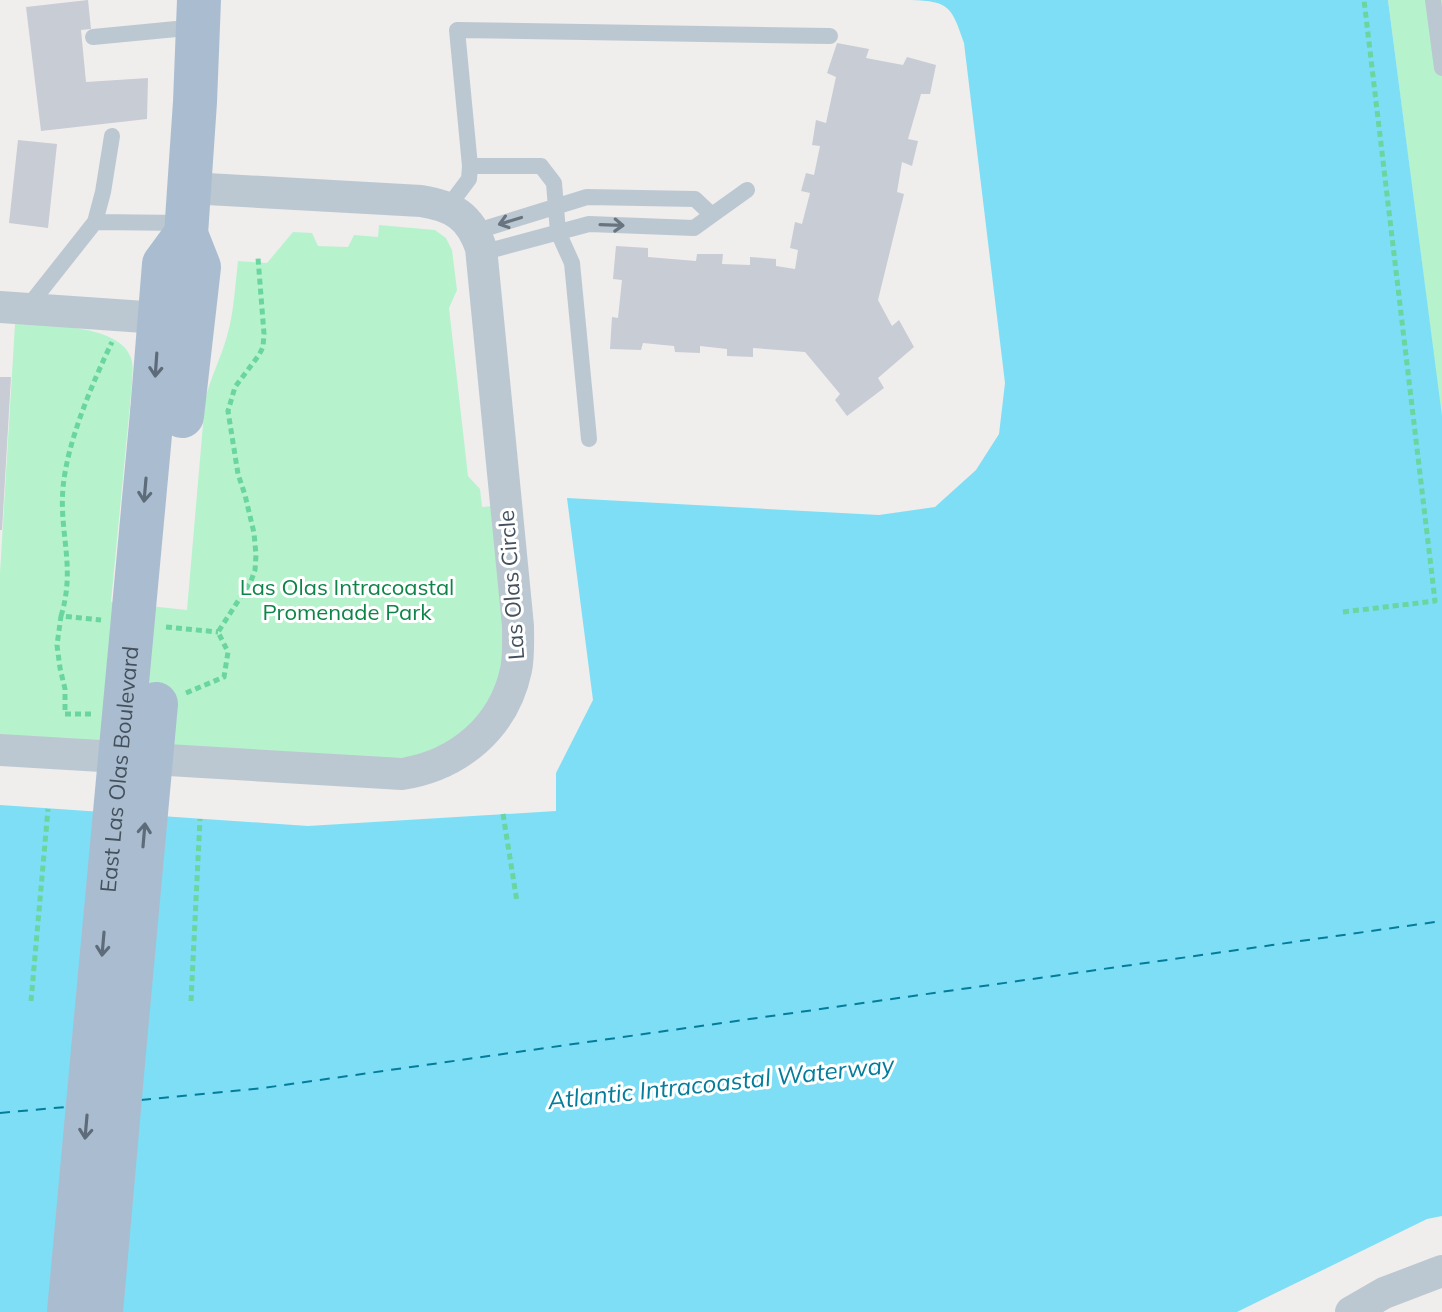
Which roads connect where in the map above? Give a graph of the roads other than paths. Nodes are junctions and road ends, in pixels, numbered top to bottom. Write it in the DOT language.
graph roads {
  1 [pos="1433,0"];
  2 [pos="198,14"];
  3 [pos="830,36"];
  4 [pos="93,37"];
  5 [pos="1442,68"];
  6 [pos="112,136"];
  7 [pos="470,166"];
  8 [pos="747,190"];
  9 [pos="448,207"];
  10 [pos="556,208"];
  11 [pos="187,215"];
  12 [pos="712,215"];
  13 [pos="95,222"];
  14 [pos="558,232"];
  15 [pos="478,242"];
  16 [pos="13,308"];
  17 [pos="159,318"];
  18 [pos="167,414"];
  19 [pos="589,439"];
  20 [pos="0,750"];
  21 [pos="1442,1271"];
  22 [pos="69,1312"];
  23 [pos="101,1312"];
  24 [pos="1351,1312"];
  1 -- 5 [label="lane"];
  2 -- 4 [label="lane"];
  2 -- 11 [label="main road, East Las Olas Boulevard"];
  3 -- 7 [label="lane"];
  6 -- 13 [label="lane"];
  7 -- 9 [label="lane"];
  7 -- 10 [label="lane"];
  8 -- 12 [label="lane"];
  9 -- 11 [label="street"];
  9 -- 15 [label="street"];
  10 -- 12 [label="lane"];
  10 -- 14 [label="lane"];
  10 -- 15 [label="lane, one-way"];
  11 -- 13 [label="lane"];
  11 -- 17 [label="main road, East Las Olas Boulevard"];
  11 -- 18 [label="main road, East Las Olas Boulevard"];
  14 -- 12 [label="lane, one-way"];
  13 -- 16 [label="lane"];
  14 -- 15 [label="lane"];
  14 -- 19 [label="lane"];
  15 -- 20 [label="street, Las Olas Circle"];
  16 -- 17 [label="street"];
  17 -- 18 [label="main road, East Las Olas Boulevard, one-way"];
  18 -- 22 [label="main road, East Las Olas Boulevard, one-way, bridge"];
  23 -- 18 [label="main road, East Las Olas Boulevard, one-way, bridge"];
  21 -- 24 [label="street"];
}
